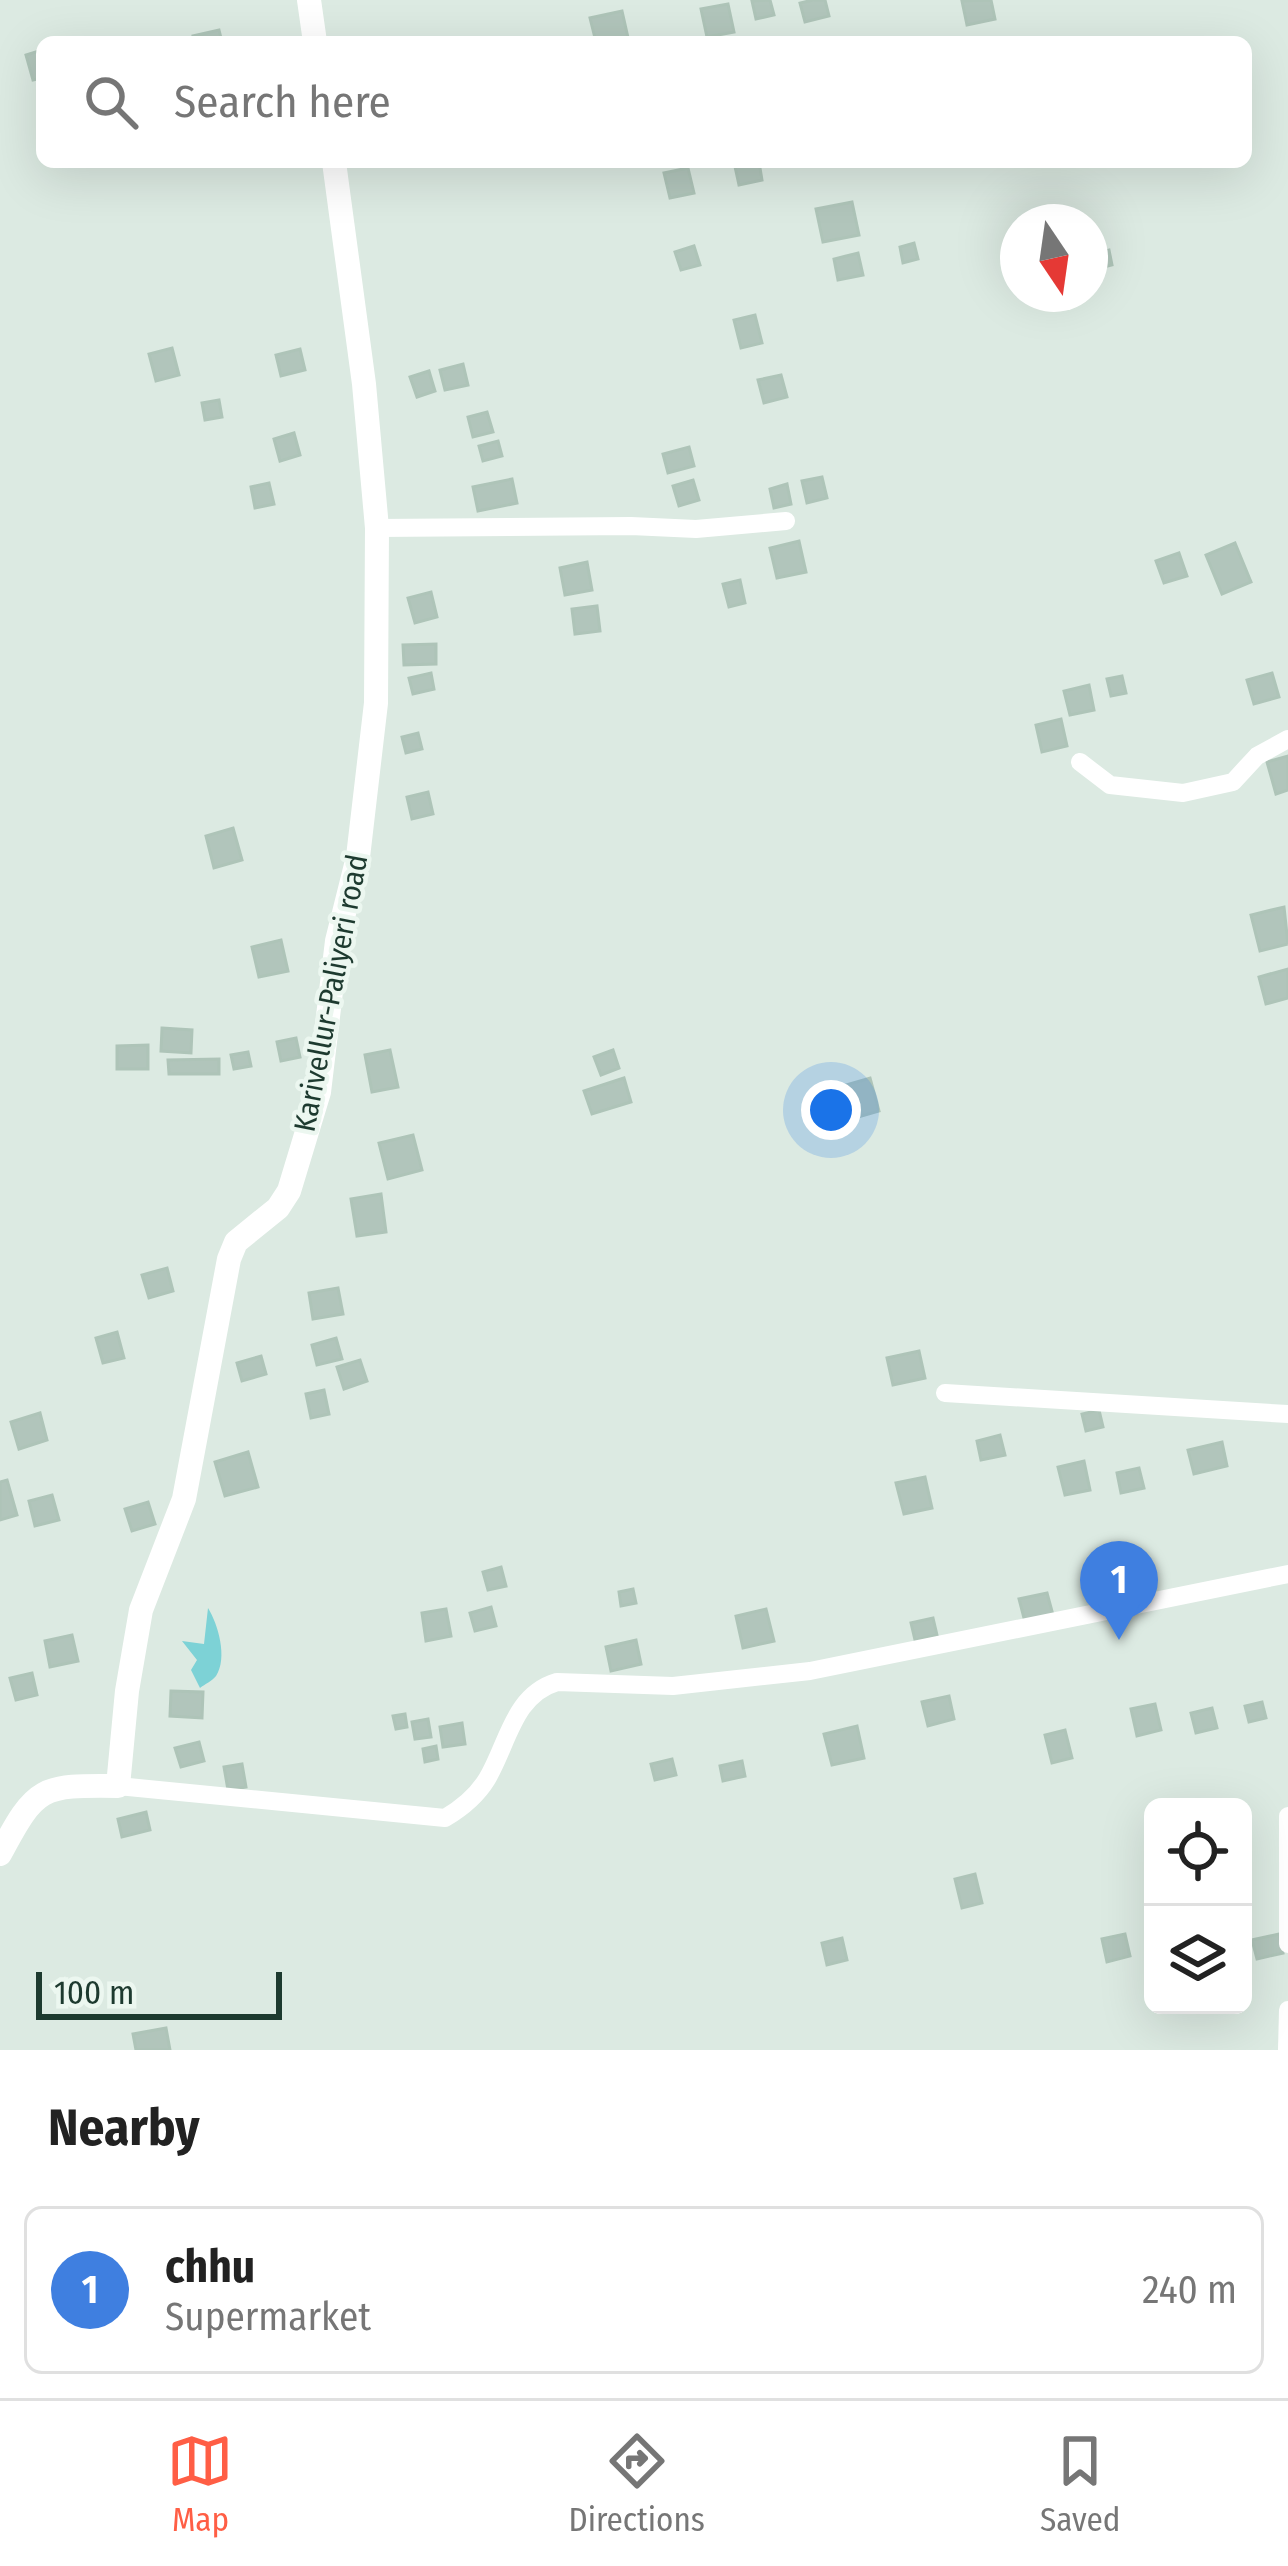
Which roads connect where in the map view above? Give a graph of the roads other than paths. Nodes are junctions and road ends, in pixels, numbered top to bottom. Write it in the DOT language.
graph roads {
  1 [pos="308,0"];
  2 [pos="314,36"];
  3 [pos="335,168"];
  4 [pos="786,521"];
  5 [pos="377,528"];
  6 [pos="1288,739"];
  7 [pos="1080,763"];
  8 [pos="945,1393"];
  9 [pos="1288,1414"];
  10 [pos="1288,1574"];
  11 [pos="118,1786"];
  12 [pos="1288,1816"];
  13 [pos="0,1854"];
  14 [pos="1288,1944"];
  15 [pos="1288,2009"];
  16 [pos="1287,2050"];
  1 -- 2 [label="main road"];
  3 -- 5 [label="main road, Karivellur-Paliyeri road"];
  4 -- 5 [label="street"];
  5 -- 11 [label="main road, Karivellur-Paliyeri road"];
  6 -- 7 [label="street"];
  8 -- 9 [label="street"];
  10 -- 11 [label="street"];
  11 -- 13 [label="main road"];
  12 -- 14 [label="street"];
  15 -- 16 [label="street"];
}
